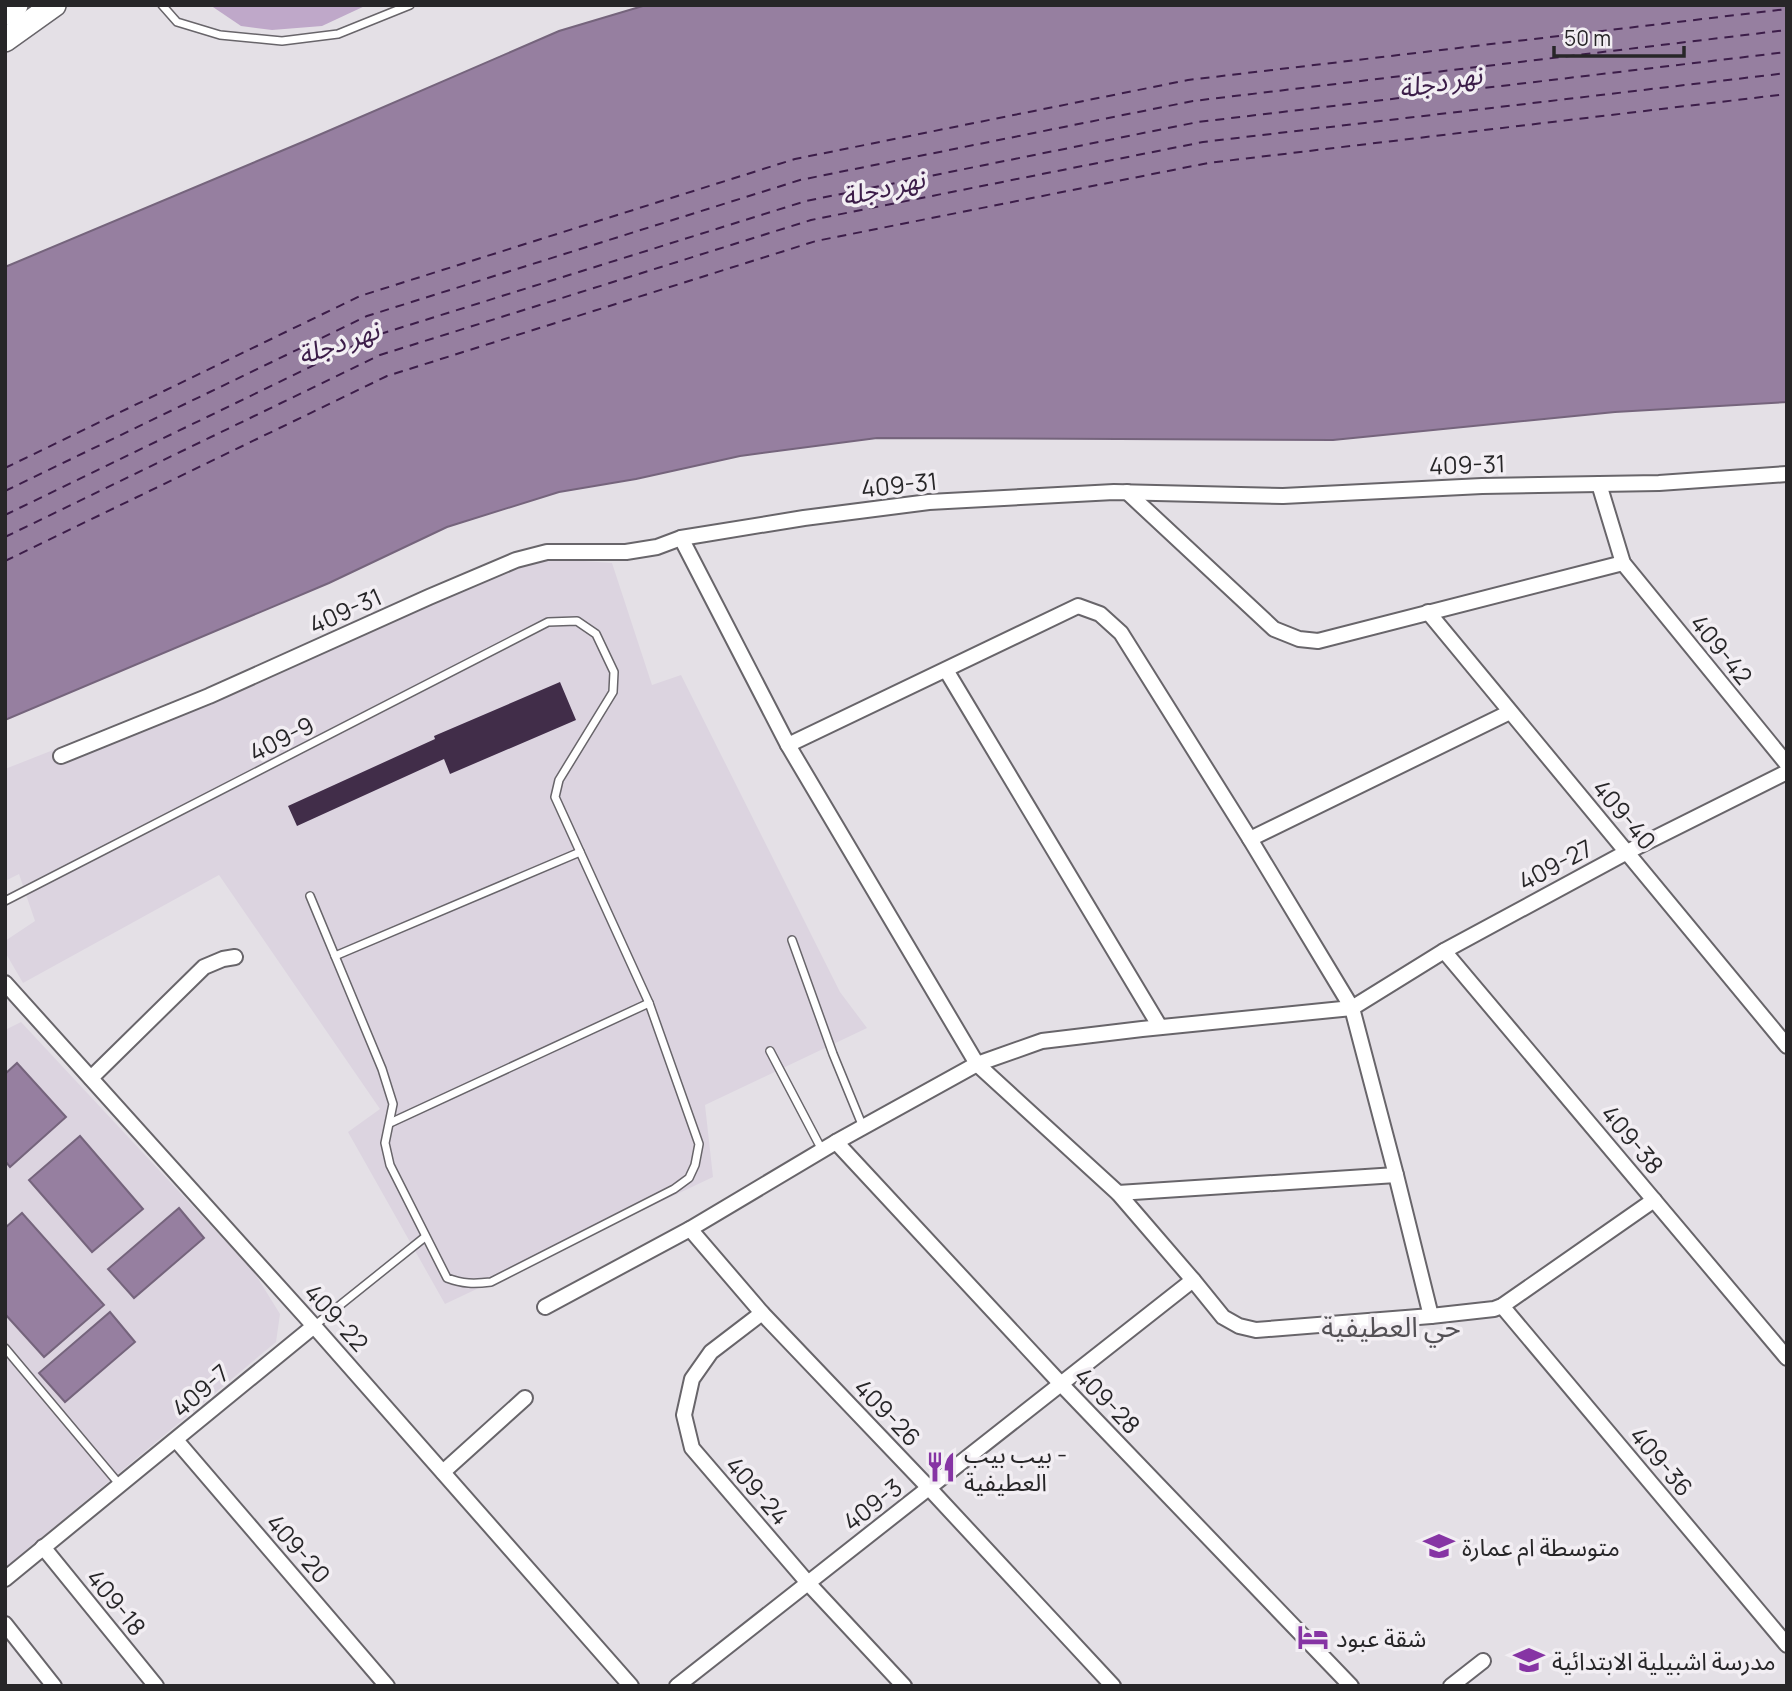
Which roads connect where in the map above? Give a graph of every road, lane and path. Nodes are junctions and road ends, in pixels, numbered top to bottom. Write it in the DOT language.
graph roads {
  1 [pos="16,5"];
  2 [pos="54,5"];
  3 [pos="162,5"];
  4 [pos="410,5"];
  5 [pos="5,13"];
  6 [pos="5,40"];
  7 [pos="1787,474"];
  8 [pos="1599,484"];
  9 [pos="1127,492"];
  10 [pos="681,538"];
  11 [pos="1623,563"];
  12 [pos="1428,612"];
  13 [pos="947,670"];
  14 [pos="1510,712"];
  15 [pos="788,745"];
  16 [pos="61,756"];
  17 [pos="1787,764"];
  18 [pos="1787,772"];
  19 [pos="1250,839"];
  20 [pos="580,852"];
  21 [pos="1627,852"];
  22 [pos="310,896"];
  23 [pos="5,901"];
  24 [pos="792,940"];
  25 [pos="1444,951"];
  26 [pos="335,956"];
  27 [pos="235,957"];
  28 [pos="5,983"];
  29 [pos="649,1003"];
  30 [pos="1352,1008"];
  31 [pos="1160,1027"];
  32 [pos="1787,1045"];
  33 [pos="770,1051"];
  34 [pos="978,1064"];
  35 [pos="91,1078"];
  36 [pos="390,1123"];
  37 [pos="863,1127"];
  38 [pos="836,1142"];
  39 [pos="822,1150"];
  40 [pos="1396,1175"];
  41 [pos="1118,1193"];
  42 [pos="1654,1200"];
  43 [pos="690,1230"];
  44 [pos="425,1237"];
  45 [pos="1193,1280"];
  46 [pos="1502,1306"];
  47 [pos="545,1307"];
  48 [pos="762,1313"];
  49 [pos="1431,1316"];
  50 [pos="314,1325"];
  51 [pos="5,1348"];
  52 [pos="1787,1358"];
  53 [pos="1061,1384"];
  54 [pos="525,1398"];
  55 [pos="176,1440"];
  56 [pos="443,1472"];
  57 [pos="120,1485"];
  58 [pos="929,1488"];
  59 [pos="43,1547"];
  60 [pos="5,1579"];
  61 [pos="808,1583"];
  62 [pos="5,1624"];
  63 [pos="1787,1645"];
  64 [pos="1483,1661"];
  65 [pos="54,1686"];
  66 [pos="156,1686"];
  67 [pos="387,1686"];
  68 [pos="631,1686"];
  69 [pos="677,1686"];
  70 [pos="904,1686"];
  71 [pos="1112,1686"];
  72 [pos="1351,1686"];
  73 [pos="1451,1686"];
  1 -- 5 [label="main road"];
  2 -- 6 [label="main road"];
  3 -- 4 [label="lane"];
  7 -- 8 [label="street, 409-31"];
  8 -- 9 [label="street, 409-31"];
  8 -- 11 [label="street"];
  9 -- 10 [label="street, 409-31"];
  9 -- 12 [label="street"];
  10 -- 15 [label="street"];
  10 -- 16 [label="street, 409-31"];
  11 -- 12 [label="street"];
  11 -- 17 [label="street, 409-42"];
  12 -- 14 [label="street, 409-40"];
  13 -- 15 [label="street"];
  13 -- 19 [label="street"];
  13 -- 31 [label="street"];
  14 -- 19 [label="street"];
  14 -- 21 [label="street, 409-40"];
  15 -- 34 [label="street"];
  18 -- 21 [label="street, 409-27"];
  19 -- 30 [label="street"];
  20 -- 23 [label="lane, 409-9"];
  20 -- 26 [label="lane"];
  20 -- 29 [label="lane"];
  21 -- 25 [label="street, 409-27"];
  21 -- 32 [label="street, 409-40"];
  22 -- 26 [label="lane"];
  24 -- 37 [label="lane"];
  25 -- 30 [label="street, 409-27"];
  25 -- 42 [label="street, 409-38"];
  26 -- 36 [label="lane"];
  27 -- 35 [label="street"];
  28 -- 35 [label="street, 409-22"];
  29 -- 36 [label="lane"];
  29 -- 44 [label="lane"];
  30 -- 31 [label="street"];
  30 -- 40 [label="street"];
  31 -- 34 [label="street"];
  33 -- 39 [label="lane"];
  34 -- 37 [label="street"];
  34 -- 41 [label="street"];
  35 -- 50 [label="street, 409-22"];
  36 -- 44 [label="lane"];
  37 -- 38 [label="street"];
  38 -- 39 [label="street"];
  38 -- 53 [label="street, 409-28"];
  39 -- 43 [label="street"];
  40 -- 41 [label="street"];
  40 -- 49 [label="street"];
  41 -- 45 [label="street"];
  42 -- 46 [label="street"];
  42 -- 52 [label="street, 409-38"];
  43 -- 47 [label="street"];
  43 -- 48 [label="street, 409-26"];
  44 -- 50 [label="lane, 409-7"];
  45 -- 49 [label="street"];
  45 -- 53 [label="street, 409-3"];
  46 -- 49 [label="street"];
  46 -- 63 [label="street, 409-36"];
  48 -- 58 [label="street, 409-26"];
  48 -- 61 [label="street, 409-24"];
  50 -- 55 [label="street, 409-7"];
  50 -- 56 [label="street, 409-22"];
  51 -- 57 [label="lane"];
  53 -- 58 [label="street, 409-3"];
  53 -- 72 [label="street, 409-28"];
  54 -- 56 [label="street"];
  55 -- 57 [label="street, 409-7"];
  55 -- 67 [label="street, 409-20"];
  56 -- 68 [label="street, 409-22"];
  57 -- 59 [label="street, 409-7"];
  58 -- 61 [label="street, 409-3"];
  58 -- 71 [label="street, 409-26"];
  59 -- 60 [label="street, 409-7"];
  59 -- 66 [label="street, 409-18"];
  61 -- 69 [label="street, 409-3"];
  61 -- 70 [label="street, 409-24"];
  62 -- 65 [label="street"];
  64 -- 73 [label="street"];
}
